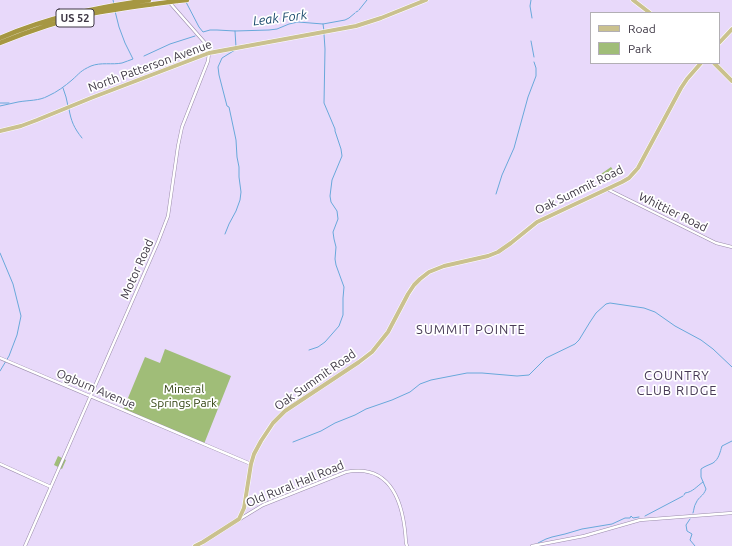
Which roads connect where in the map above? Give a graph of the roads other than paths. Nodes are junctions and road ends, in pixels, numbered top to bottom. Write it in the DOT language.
graph roads {
  1 [pos="149,0"];
  2 [pos="168,0"];
  3 [pos="186,0"];
  4 [pos="426,0"];
  5 [pos="633,0"];
  6 [pos="649,12"];
  7 [pos="732,29"];
  8 [pos="0,38"];
  9 [pos="720,42"];
  10 [pos="0,43"];
  11 [pos="209,53"];
  12 [pos="700,64"];
  13 [pos="715,64"];
  14 [pos="732,81"];
  15 [pos="0,131"];
  16 [pos="607,189"];
  17 [pos="732,247"];
  18 [pos="0,358"];
  19 [pos="90,397"];
  20 [pos="0,464"];
  21 [pos="251,464"];
  22 [pos="51,487"];
  23 [pos="732,513"];
  24 [pos="239,519"];
  25 [pos="25,546"];
  26 [pos="195,546"];
  27 [pos="407,546"];
  28 [pos="532,546"];
  1 -- 8 [label="highway, US 52"];
  2 -- 11 [label="street"];
  3 -- 10 [label="highway, US 52, bridge"];
  4 -- 11 [label="main road, North Patterson Avenue"];
  5 -- 6 [label="main road"];
  7 -- 9 [label="main road"];
  11 -- 15 [label="main road, North Patterson Avenue"];
  11 -- 19 [label="street, Motor Road"];
  12 -- 16 [label="main road, Oak Summit Road"];
  13 -- 14 [label="main road"];
  16 -- 17 [label="street, Whittier Road"];
  16 -- 21 [label="main road, Oak Summit Road"];
  18 -- 19 [label="street, Ogburn Avenue"];
  19 -- 21 [label="street, Ogburn Avenue"];
  19 -- 22 [label="street, Motor Road"];
  20 -- 22 [label="street"];
  21 -- 24 [label="main road, Oak Summit Road"];
  22 -- 25 [label="street, Motor Road"];
  23 -- 28 [label="street"];
  24 -- 26 [label="main road, Old Rural Hall Road"];
  24 -- 27 [label="street, Old Rural Hall Road"];
}
